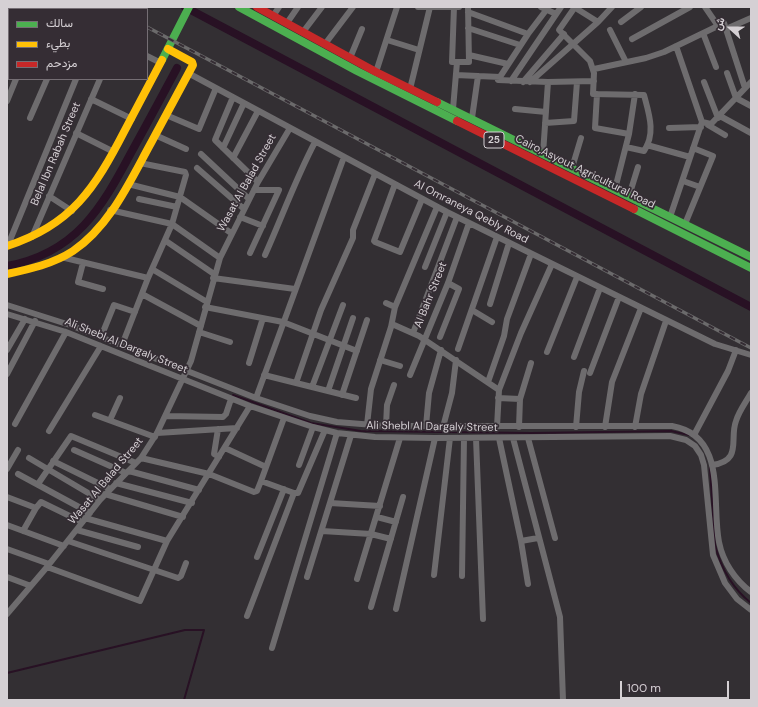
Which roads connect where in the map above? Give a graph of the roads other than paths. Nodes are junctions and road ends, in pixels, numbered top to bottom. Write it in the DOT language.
graph roads {
  1 [pos="239,7"];
  2 [pos="257,7"];
  3 [pos="279,7"];
  4 [pos="298,7"];
  5 [pos="322,7"];
  6 [pos="353,7"];
  7 [pos="397,7"];
  8 [pos="418,7"];
  9 [pos="430,7"];
  10 [pos="454,7"];
  11 [pos="459,7"];
  12 [pos="561,7"];
  13 [pos="575,7"];
  14 [pos="612,7"];
  15 [pos="690,7"];
  16 [pos="705,7"];
  17 [pos="544,8"];
  18 [pos="637,8"];
  19 [pos="583,9"];
  20 [pos="187,10"];
  21 [pos="468,10"];
  22 [pos="556,14"];
  23 [pos="273,16"];
  24 [pos="751,18"];
  25 [pos="598,22"];
  26 [pos="621,22"];
  27 [pos="287,23"];
  28 [pos="723,26"];
  29 [pos="468,28"];
  30 [pos="362,29"];
  31 [pos="610,30"];
  32 [pos="304,32"];
  33 [pos="704,32"];
  34 [pos="528,34"];
  35 [pos="564,34"];
  36 [pos="632,39"];
  37 [pos="387,40"];
  38 [pos="325,44"];
  39 [pos="574,44"];
  40 [pos="520,46"];
  41 [pos="676,46"];
  42 [pos="168,49"];
  43 [pos="419,50"];
  44 [pos="469,55"];
  45 [pos="148,56"];
  46 [pos="350,58"];
  47 [pos="457,62"];
  48 [pos="626,62"];
  49 [pos="161,63"];
  50 [pos="508,64"];
  51 [pos="716,67"];
  52 [pos="594,69"];
  53 [pos="376,72"];
  54 [pos="188,73"];
  55 [pos="726,73"];
  56 [pos="456,75"];
  57 [pos="478,76"];
  58 [pos="500,77"];
  59 [pos="16,80"];
  60 [pos="47,80"];
  61 [pos="76,80"];
  62 [pos="100,80"];
  63 [pos="511,81"];
  64 [pos="594,81"];
  65 [pos="523,82"];
  66 [pos="530,82"];
  67 [pos="548,82"];
  68 [pos="577,82"];
  69 [pos="704,82"];
  70 [pos="751,82"];
  71 [pos="216,88"];
  72 [pos="745,88"];
  73 [pos="410,89"];
  74 [pos="595,94"];
  75 [pos="635,94"];
  76 [pos="233,97"];
  77 [pos="736,98"];
  78 [pos="91,99"];
  79 [pos="7,101"];
  80 [pos="244,103"];
  81 [pos="751,106"];
  82 [pos="515,109"];
  83 [pos="454,110"];
  84 [pos="258,111"];
  85 [pos="546,112"];
  86 [pos="166,115"];
  87 [pos="719,117"];
  88 [pos="30,118"];
  89 [pos="472,118"];
  90 [pos="132,119"];
  91 [pos="545,122"];
  92 [pos="703,124"];
  93 [pos="290,128"];
  94 [pos="669,128"];
  95 [pos="76,133"];
  96 [pos="751,133"];
  97 [pos="629,134"];
  98 [pos="155,135"];
  99 [pos="725,135"];
  100 [pos="581,138"];
  101 [pos="315,142"];
  102 [pos="626,147"];
  103 [pos="223,148"];
  104 [pos="646,148"];
  105 [pos="693,148"];
  106 [pos="186,149"];
  107 [pos="533,149"];
  108 [pos="114,152"];
  109 [pos="201,154"];
  110 [pos="543,154"];
  111 [pos="529,157"];
  112 [pos="690,157"];
  113 [pos="233,158"];
  114 [pos="344,158"];
  115 [pos="140,163"];
  116 [pos="638,167"];
  117 [pos="197,168"];
  118 [pos="572,168"];
  119 [pos="375,174"];
  120 [pos="683,180"];
  121 [pos="258,182"];
  122 [pos="128,184"];
  123 [pos="395,184"];
  124 [pos="700,187"];
  125 [pos="615,189"];
  126 [pos="254,190"];
  127 [pos="49,196"];
  128 [pos="629,196"];
  129 [pos="180,197"];
  130 [pos="139,199"];
  131 [pos="249,199"];
  132 [pos="422,199"];
  133 [pos="177,207"];
  134 [pos="437,207"];
  135 [pos="244,209"];
  136 [pos="110,210"];
  137 [pos="72,211"];
  138 [pos="447,212"];
  139 [pos="240,217"];
  140 [pos="457,217"];
  141 [pos="670,217"];
  142 [pos="469,223"];
  143 [pos="172,224"];
  144 [pos="685,224"];
  145 [pos="263,226"];
  146 [pos="232,233"];
  147 [pos="32,237"];
  148 [pos="497,237"];
  149 [pos="166,241"];
  150 [pos="509,244"];
  151 [pos="8,246"];
  152 [pos="250,253"];
  153 [pos="531,254"];
  154 [pos="265,255"];
  155 [pos="61,257"];
  156 [pos="751,257"];
  157 [pos="220,258"];
  158 [pos="83,263"];
  159 [pos="552,264"];
  160 [pos="425,267"];
  161 [pos="751,268"];
  162 [pos="152,269"];
  163 [pos="7,274"];
  164 [pos="213,276"];
  165 [pos="577,277"];
  166 [pos="148,278"];
  167 [pos="448,283"];
  168 [pos="600,288"];
  169 [pos="104,289"];
  170 [pos="295,290"];
  171 [pos="142,294"];
  172 [pos="619,297"];
  173 [pos="386,303"];
  174 [pos="206,304"];
  175 [pos="490,304"];
  176 [pos="7,305"];
  177 [pos="343,305"];
  178 [pos="395,307"];
  179 [pos="641,308"];
  180 [pos="472,310"];
  181 [pos="135,312"];
  182 [pos="7,314"];
  183 [pos="25,318"];
  184 [pos="263,318"];
  185 [pos="353,318"];
  186 [pos="367,320"];
  187 [pos="35,321"];
  188 [pos="666,321"];
  189 [pos="283,322"];
  190 [pos="492,322"];
  191 [pos="392,324"];
  192 [pos="200,329"];
  193 [pos="66,332"];
  194 [pos="313,332"];
  195 [pos="413,333"];
  196 [pos="101,337"];
  197 [pos="440,337"];
  198 [pos="330,339"];
  199 [pos="424,339"];
  200 [pos="230,342"];
  201 [pos="122,345"];
  202 [pos="343,345"];
  203 [pos="101,346"];
  204 [pos="458,349"];
  205 [pos="7,350"];
  206 [pos="441,350"];
  207 [pos="736,350"];
  208 [pos="358,351"];
  209 [pos="547,352"];
  210 [pos="751,355"];
  211 [pos="574,357"];
  212 [pos="380,360"];
  213 [pos="456,360"];
  214 [pos="249,363"];
  215 [pos="531,363"];
  216 [pos="400,366"];
  217 [pos="188,371"];
  218 [pos="7,374"];
  219 [pos="264,374"];
  220 [pos="410,375"];
  221 [pos="184,379"];
  222 [pos="488,382"];
  223 [pos="296,383"];
  224 [pos="394,385"];
  225 [pos="312,387"];
  226 [pos="499,390"];
  227 [pos="328,391"];
  228 [pos="751,393"];
  229 [pos="342,395"];
  230 [pos="120,398"];
  231 [pos="256,398"];
  232 [pos="356,398"];
  233 [pos="498,398"];
  234 [pos="231,399"];
  235 [pos="520,399"];
  236 [pos="250,406"];
  237 [pos="98,416"];
  238 [pos="166,416"];
  239 [pos="284,418"];
  240 [pos="110,420"];
  241 [pos="15,424"];
  242 [pos="367,425"];
  243 [pos="386,426"];
  244 [pos="426,426"];
  245 [pos="313,427"];
  246 [pos="443,427"];
  247 [pos="497,427"];
  248 [pos="518,427"];
  249 [pos="576,427"];
  250 [pos="605,427"];
  251 [pos="635,427"];
  252 [pos="237,428"];
  253 [pos="218,429"];
  254 [pos="325,430"];
  255 [pos="49,431"];
  256 [pos="337,433"];
  257 [pos="156,435"];
  258 [pos="351,435"];
  259 [pos="694,435"];
  260 [pos="400,438"];
  261 [pos="435,438"];
  262 [pos="450,438"];
  263 [pos="464,438"];
  264 [pos="476,438"];
  265 [pos="499,438"];
  266 [pos="513,438"];
  267 [pos="528,438"];
  268 [pos="225,448"];
  269 [pos="18,450"];
  270 [pos="74,450"];
  271 [pos="219,457"];
  272 [pos="29,458"];
  273 [pos="141,458"];
  274 [pos="53,461"];
  275 [pos="136,463"];
  276 [pos="299,465"];
  277 [pos="712,466"];
  278 [pos="266,467"];
  279 [pos="48,469"];
  280 [pos="7,470"];
  281 [pos="128,472"];
  282 [pos="18,474"];
  283 [pos="209,474"];
  284 [pos="261,481"];
  285 [pos="116,483"];
  286 [pos="38,484"];
  287 [pos="110,489"];
  288 [pos="284,489"];
  289 [pos="199,490"];
  290 [pos="297,492"];
  291 [pos="105,494"];
  292 [pos="7,497"];
  293 [pos="403,497"];
  294 [pos="100,500"];
  295 [pos="192,503"];
  296 [pos="330,503"];
  297 [pos="380,506"];
  298 [pos="36,508"];
  299 [pos="183,517"];
  300 [pos="377,517"];
  301 [pos="86,518"];
  302 [pos="396,522"];
  303 [pos="7,525"];
  304 [pos="77,530"];
  305 [pos="23,531"];
  306 [pos="322,531"];
  307 [pos="371,534"];
  308 [pos="538,538"];
  309 [pos="555,538"];
  310 [pos="391,539"];
  311 [pos="521,541"];
  312 [pos="168,542"];
  313 [pos="66,544"];
  314 [pos="138,547"];
  315 [pos="7,549"];
  316 [pos="257,557"];
  317 [pos="186,563"];
  318 [pos="48,566"];
  319 [pos="154,570"];
  320 [pos="434,575"];
  321 [pos="462,576"];
  322 [pos="7,577"];
  323 [pos="307,577"];
  324 [pos="357,579"];
  325 [pos="528,584"];
  326 [pos="31,586"];
  327 [pos="751,592"];
  328 [pos="10,606"];
  329 [pos="371,607"];
  330 [pos="396,610"];
  331 [pos="751,610"];
  332 [pos="7,614"];
  333 [pos="247,616"];
  334 [pos="483,619"];
  335 [pos="272,648"];
  336 [pos="563,700"];
  1 -- 111 [label="main road, Cairo,Asyout Agricultural Road / 25"];
  2 -- 23 [label="main road, Cairo,Asyout Agricultural Road / 25"];
  3 -- 23 [label="street"];
  4 -- 27 [label="street"];
  5 -- 32 [label="street"];
  6 -- 38 [label="street"];
  7 -- 37 [label="street"];
  8 -- 9 [label="street"];
  9 -- 10 [label="street"];
  9 -- 43 [label="street"];
  10 -- 11 [label="street"];
  10 -- 47 [label="street"];
  12 -- 22 [label="street"];
  13 -- 19 [label="street"];
  13 -- 35 [label="street"];
  14 -- 25 [label="street"];
  15 -- 36 [label="street"];
  16 -- 28 [label="street"];
  17 -- 22 [label="street"];
  17 -- 34 [label="street"];
  18 -- 26 [label="street"];
  19 -- 25 [label="street"];
  20 -- 42 [label="main road"];
  21 -- 29 [label="street"];
  21 -- 34 [label="street"];
  22 -- 63 [label="street"];
  23 -- 27 [label="main road, Cairo,Asyout Agricultural Road / 25"];
  24 -- 28 [label="street"];
  25 -- 39 [label="street"];
  27 -- 32 [label="main road, Cairo,Asyout Agricultural Road / 25"];
  28 -- 33 [label="street"];
  28 -- 72 [label="street"];
  29 -- 40 [label="street"];
  29 -- 44 [label="street"];
  30 -- 46 [label="street"];
  31 -- 48 [label="street"];
  32 -- 38 [label="main road, Cairo,Asyout Agricultural Road / 25"];
  33 -- 41 [label="street"];
  33 -- 51 [label="street"];
  34 -- 40 [label="street"];
  35 -- 39 [label="street"];
  35 -- 65 [label="street"];
  37 -- 43 [label="street"];
  37 -- 53 [label="street"];
  38 -- 46 [label="main road, Cairo,Asyout Agricultural Road / 25"];
  39 -- 52 [label="street"];
  39 -- 66 [label="street"];
  40 -- 50 [label="street"];
  41 -- 48 [label="street"];
  41 -- 92 [label="street"];
  42 -- 49 [label="main road"];
  42 -- 54 [label="main road"];
  43 -- 73 [label="street"];
  44 -- 47 [label="street"];
  44 -- 50 [label="street"];
  45 -- 49 [label="street"];
  46 -- 53 [label="main road, Cairo,Asyout Agricultural Road / 25"];
  47 -- 56 [label="street"];
  48 -- 52 [label="street"];
  49 -- 90 [label="main road"];
  50 -- 58 [label="street"];
  52 -- 64 [label="street"];
  53 -- 73 [label="main road, Cairo,Asyout Agricultural Road / 25"];
  54 -- 71 [label="street, Al Omraneya Qebly Road"];
  54 -- 86 [label="main road"];
  55 -- 77 [label="street"];
  56 -- 57 [label="street"];
  56 -- 83 [label="street"];
  57 -- 58 [label="street"];
  57 -- 89 [label="street"];
  58 -- 63 [label="street"];
  59 -- 79 [label="street"];
  60 -- 88 [label="street"];
  61 -- 151 [label="street"];
  62 -- 78 [label="street, Belal Ibn Rabah Street"];
  63 -- 65 [label="street"];
  64 -- 68 [label="street"];
  64 -- 74 [label="street"];
  65 -- 66 [label="street"];
  66 -- 67 [label="street"];
  67 -- 68 [label="street"];
  67 -- 85 [label="street"];
  68 -- 91 [label="street"];
  69 -- 87 [label="street"];
  70 -- 72 [label="street"];
  71 -- 76 [label="street, Al Omraneya Qebly Road"];
  71 -- 86 [label="street"];
  72 -- 77 [label="street"];
  73 -- 83 [label="main road, Cairo,Asyout Agricultural Road / 25"];
  74 -- 75 [label="street"];
  74 -- 97 [label="street"];
  75 -- 97 [label="street"];
  75 -- 104 [label="street"];
  76 -- 80 [label="street, Al Omraneya Qebly Road"];
  76 -- 103 [label="street"];
  77 -- 81 [label="street"];
  77 -- 87 [label="street"];
  78 -- 90 [label="street"];
  78 -- 95 [label="street, Belal Ibn Rabah Street"];
  80 -- 84 [label="street, Al Omraneya Qebly Road"];
  80 -- 103 [label="street"];
  82 -- 85 [label="street"];
  83 -- 89 [label="main road, Cairo,Asyout Agricultural Road / 25"];
  84 -- 93 [label="street, Al Omraneya Qebly Road"];
  84 -- 113 [label="street"];
  85 -- 91 [label="street"];
  86 -- 98 [label="main road"];
  87 -- 92 [label="street"];
  87 -- 96 [label="street"];
  89 -- 107 [label="main road, Cairo,Asyout Agricultural Road / 25"];
  90 -- 108 [label="main road"];
  91 -- 110 [label="street"];
  92 -- 94 [label="street"];
  92 -- 99 [label="street"];
  92 -- 105 [label="street"];
  93 -- 101 [label="street, Al Omraneya Qebly Road"];
  93 -- 121 [label="street, Wasat Al Balad Street"];
  95 -- 108 [label="street"];
  95 -- 127 [label="street, Belal Ibn Rabah Street"];
  97 -- 102 [label="street"];
  98 -- 106 [label="street"];
  98 -- 115 [label="main road"];
  100 -- 118 [label="street"];
  101 -- 114 [label="street, Al Omraneya Qebly Road"];
  101 -- 154 [label="street"];
  102 -- 104 [label="street"];
  102 -- 125 [label="street"];
  103 -- 113 [label="street"];
  104 -- 112 [label="street"];
  105 -- 112 [label="street"];
  105 -- 124 [label="street"];
  107 -- 110 [label="main road, Cairo,Asyout Agricultural Road / 25"];
  107 -- 111 [label="main road"];
  108 -- 137 [label="main road"];
  109 -- 131 [label="street"];
  110 -- 118 [label="main road, Cairo,Asyout Agricultural Road / 25"];
  111 -- 161 [label="main road, Cairo,Asyout Agricultural Road / 25"];
  112 -- 120 [label="street"];
  113 -- 121 [label="street"];
  114 -- 119 [label="street, Al Omraneya Qebly Road"];
  114 -- 170 [label="street"];
  115 -- 122 [label="main road"];
  115 -- 129 [label="street"];
  116 -- 128 [label="street"];
  117 -- 135 [label="street"];
  118 -- 125 [label="main road, Cairo,Asyout Agricultural Road / 25"];
  119 -- 123 [label="street, Al Omraneya Qebly Road"];
  119 -- 194 [label="street"];
  120 -- 124 [label="street"];
  120 -- 141 [label="street"];
  121 -- 126 [label="street, Wasat Al Balad Street"];
  122 -- 129 [label="street"];
  122 -- 136 [label="main road"];
  123 -- 132 [label="street, Al Omraneya Qebly Road"];
  123 -- 132 [label="street"];
  124 -- 144 [label="street"];
  125 -- 128 [label="main road, Cairo,Asyout Agricultural Road / 25"];
  126 -- 131 [label="street, Wasat Al Balad Street"];
  126 -- 145 [label="street"];
  127 -- 137 [label="street"];
  127 -- 147 [label="street, Belal Ibn Rabah Street"];
  128 -- 141 [label="main road, Cairo,Asyout Agricultural Road / 25"];
  129 -- 133 [label="street"];
  129 -- 146 [label="street"];
  130 -- 133 [label="street"];
  131 -- 135 [label="street, Wasat Al Balad Street"];
  132 -- 134 [label="street, Al Omraneya Qebly Road"];
  133 -- 143 [label="street"];
  134 -- 138 [label="street, Al Omraneya Qebly Road"];
  134 -- 178 [label="street"];
  135 -- 139 [label="street, Wasat Al Balad Street"];
  136 -- 143 [label="street"];
  136 -- 155 [label="main road"];
  137 -- 147 [label="main road"];
  138 -- 140 [label="street, Al Omraneya Qebly Road"];
  138 -- 160 [label="street"];
  139 -- 145 [label="street"];
  139 -- 146 [label="street, Wasat Al Balad Street"];
  140 -- 142 [label="street, Al Omraneya Qebly Road"];
  140 -- 195 [label="street"];
  141 -- 144 [label="main road, Cairo,Asyout Agricultural Road / 25"];
  142 -- 148 [label="street, Al Omraneya Qebly Road"];
  142 -- 167 [label="street, Al Bahr Street"];
  143 -- 149 [label="street"];
  143 -- 157 [label="street"];
  144 -- 156 [label="main road, Cairo,Asyout Agricultural Road / 25"];
  145 -- 152 [label="street"];
  146 -- 157 [label="street, Wasat Al Balad Street"];
  147 -- 151 [label="main road"];
  148 -- 150 [label="street, Al Omraneya Qebly Road"];
  148 -- 180 [label="street"];
  149 -- 162 [label="street"];
  149 -- 164 [label="street"];
  150 -- 153 [label="street, Al Omraneya Qebly Road"];
  150 -- 175 [label="street"];
  153 -- 159 [label="street, Al Omraneya Qebly Road"];
  153 -- 222 [label="street"];
  155 -- 158 [label="street"];
  155 -- 163 [label="main road"];
  157 -- 164 [label="street, Wasat Al Balad Street"];
  158 -- 166 [label="street"];
  158 -- 169 [label="street"];
  159 -- 165 [label="street, Al Omraneya Qebly Road"];
  159 -- 226 [label="street"];
  162 -- 166 [label="street"];
  162 -- 174 [label="street"];
  164 -- 170 [label="street"];
  164 -- 174 [label="street, Wasat Al Balad Street"];
  165 -- 168 [label="street, Al Omraneya Qebly Road"];
  165 -- 209 [label="street"];
  166 -- 171 [label="street"];
  167 -- 197 [label="street"];
  167 -- 199 [label="street, Al Bahr Street"];
  168 -- 172 [label="street, Al Omraneya Qebly Road"];
  168 -- 211 [label="street"];
  170 -- 189 [label="street"];
  171 -- 181 [label="street"];
  171 -- 192 [label="street"];
  172 -- 179 [label="street, Al Omraneya Qebly Road"];
  172 -- 249 [label="street"];
  173 -- 178 [label="street"];
  174 -- 184 [label="street"];
  174 -- 192 [label="street, Wasat Al Balad Street"];
  176 -- 196 [label="street, Ali Shebl Al Dargaly Street"];
  177 -- 198 [label="street"];
  178 -- 191 [label="street"];
  179 -- 188 [label="street, Al Omraneya Qebly Road"];
  179 -- 250 [label="street"];
  180 -- 190 [label="street"];
  180 -- 204 [label="street"];
  181 -- 196 [label="street"];
  181 -- 201 [label="street"];
  182 -- 183 [label="street, Ali Shebl Al Dargaly Street"];
  183 -- 187 [label="street, Ali Shebl Al Dargaly Street"];
  183 -- 205 [label="street"];
  184 -- 189 [label="street"];
  184 -- 214 [label="street"];
  185 -- 202 [label="street"];
  186 -- 208 [label="street"];
  187 -- 193 [label="street, Ali Shebl Al Dargaly Street"];
  187 -- 218 [label="street"];
  188 -- 207 [label="street, Al Omraneya Qebly Road"];
  188 -- 251 [label="street"];
  189 -- 194 [label="street"];
  189 -- 219 [label="street"];
  191 -- 195 [label="street"];
  191 -- 212 [label="street"];
  192 -- 200 [label="street"];
  192 -- 217 [label="street, Wasat Al Balad Street"];
  193 -- 203 [label="street, Ali Shebl Al Dargaly Street"];
  193 -- 241 [label="street"];
  194 -- 198 [label="street"];
  194 -- 223 [label="street"];
  195 -- 199 [label="street"];
  196 -- 201 [label="street, Ali Shebl Al Dargaly Street"];
  198 -- 202 [label="street"];
  198 -- 225 [label="street"];
  199 -- 206 [label="street"];
  199 -- 220 [label="street, Al Bahr Street"];
  201 -- 217 [label="street, Ali Shebl Al Dargaly Street"];
  202 -- 208 [label="street"];
  202 -- 227 [label="street"];
  203 -- 221 [label="street, Ali Shebl Al Dargaly Street"];
  203 -- 255 [label="street"];
  206 -- 213 [label="street"];
  206 -- 244 [label="street"];
  207 -- 210 [label="street, Al Omraneya Qebly Road"];
  207 -- 259 [label="street"];
  208 -- 229 [label="street"];
  212 -- 216 [label="street"];
  212 -- 242 [label="street"];
  213 -- 222 [label="street"];
  213 -- 246 [label="street"];
  215 -- 235 [label="street"];
  217 -- 221 [label="street, Wasat Al Balad Street"];
  217 -- 231 [label="street, Ali Shebl Al Dargaly Street"];
  219 -- 223 [label="street"];
  219 -- 231 [label="street"];
  221 -- 234 [label="street, Ali Shebl Al Dargaly Street"];
  221 -- 238 [label="street, Wasat Al Balad Street"];
  222 -- 226 [label="street"];
  223 -- 225 [label="street"];
  224 -- 243 [label="street"];
  225 -- 227 [label="street"];
  226 -- 233 [label="street"];
  227 -- 229 [label="street"];
  228 -- 277 [label="street"];
  229 -- 232 [label="street"];
  230 -- 240 [label="street"];
  231 -- 242 [label="street, Ali Shebl Al Dargaly Street"];
  233 -- 235 [label="street"];
  233 -- 247 [label="street"];
  234 -- 236 [label="street, Ali Shebl Al Dargaly Street"];
  234 -- 238 [label="street"];
  235 -- 248 [label="street"];
  236 -- 239 [label="street, Ali Shebl Al Dargaly Street"];
  236 -- 252 [label="street"];
  237 -- 240 [label="street"];
  238 -- 257 [label="street, Wasat Al Balad Street"];
  239 -- 245 [label="street, Ali Shebl Al Dargaly Street"];
  239 -- 278 [label="street"];
  240 -- 257 [label="street"];
  242 -- 243 [label="street, Ali Shebl Al Dargaly Street"];
  243 -- 244 [label="street, Ali Shebl Al Dargaly Street"];
  244 -- 246 [label="street, Ali Shebl Al Dargaly Street"];
  245 -- 254 [label="street, Ali Shebl Al Dargaly Street"];
  245 -- 276 [label="street"];
  246 -- 247 [label="street, Ali Shebl Al Dargaly Street"];
  247 -- 248 [label="street, Ali Shebl Al Dargaly Street"];
  248 -- 249 [label="street, Ali Shebl Al Dargaly Street"];
  249 -- 250 [label="street, Ali Shebl Al Dargaly Street"];
  250 -- 251 [label="street, Ali Shebl Al Dargaly Street"];
  251 -- 259 [label="street, Ali Shebl Al Dargaly Street"];
  252 -- 253 [label="street"];
  252 -- 268 [label="street"];
  253 -- 257 [label="street"];
  253 -- 271 [label="street"];
  254 -- 256 [label="street, Ali Shebl Al Dargaly Street"];
  254 -- 290 [label="street"];
  256 -- 258 [label="street, Ali Shebl Al Dargaly Street"];
  256 -- 335 [label="street"];
  257 -- 273 [label="street, Wasat Al Balad Street"];
  258 -- 260 [label="street, Ali Shebl Al Dargaly Street"];
  258 -- 296 [label="street"];
  259 -- 277 [label="street, Ali Shebl Al Dargaly Street"];
  260 -- 261 [label="street, Ali Shebl Al Dargaly Street"];
  260 -- 297 [label="street"];
  261 -- 262 [label="street, Ali Shebl Al Dargaly Street"];
  261 -- 330 [label="street"];
  262 -- 263 [label="street, Ali Shebl Al Dargaly Street"];
  262 -- 320 [label="street"];
  263 -- 264 [label="street, Ali Shebl Al Dargaly Street"];
  263 -- 321 [label="street"];
  264 -- 265 [label="street, Ali Shebl Al Dargaly Street"];
  264 -- 334 [label="street"];
  265 -- 266 [label="street, Ali Shebl Al Dargaly Street"];
  265 -- 311 [label="street"];
  266 -- 267 [label="street, Ali Shebl Al Dargaly Street"];
  266 -- 308 [label="street"];
  267 -- 309 [label="street"];
  267 -- 331 [label="street, Ali Shebl Al Dargaly Street"];
  268 -- 271 [label="street"];
  268 -- 278 [label="street"];
  269 -- 280 [label="street"];
  270 -- 281 [label="street"];
  271 -- 283 [label="street"];
  272 -- 279 [label="street"];
  273 -- 275 [label="street, Wasat Al Balad Street"];
  273 -- 283 [label="street"];
  274 -- 275 [label="street"];
  274 -- 279 [label="street"];
  274 -- 287 [label="street"];
  275 -- 281 [label="street, Wasat Al Balad Street"];
  277 -- 327 [label="street, Ali Shebl Al Dargaly Street"];
  278 -- 284 [label="street"];
  279 -- 286 [label="street"];
  279 -- 294 [label="street"];
  281 -- 285 [label="street, Wasat Al Balad Street"];
  281 -- 289 [label="street"];
  282 -- 286 [label="street"];
  283 -- 284 [label="street"];
  283 -- 289 [label="street"];
  284 -- 288 [label="street"];
  285 -- 287 [label="street, Wasat Al Balad Street"];
  285 -- 295 [label="street"];
  286 -- 301 [label="street"];
  287 -- 291 [label="street, Wasat Al Balad Street"];
  288 -- 290 [label="street"];
  288 -- 316 [label="street"];
  289 -- 295 [label="street"];
  290 -- 333 [label="street"];
  291 -- 294 [label="street, Wasat Al Balad Street"];
  291 -- 299 [label="street"];
  292 -- 298 [label="street"];
  293 -- 302 [label="street"];
  294 -- 301 [label="street, Wasat Al Balad Street"];
  295 -- 299 [label="street"];
  296 -- 297 [label="street"];
  296 -- 306 [label="street"];
  297 -- 300 [label="street"];
  298 -- 301 [label="street"];
  298 -- 305 [label="street"];
  299 -- 312 [label="street"];
  300 -- 302 [label="street"];
  300 -- 307 [label="street"];
  301 -- 304 [label="street, Wasat Al Balad Street"];
  301 -- 312 [label="street"];
  302 -- 310 [label="street"];
  303 -- 305 [label="street"];
  304 -- 313 [label="street, Wasat Al Balad Street"];
  304 -- 314 [label="street"];
  305 -- 313 [label="street"];
  306 -- 307 [label="street"];
  306 -- 323 [label="street"];
  307 -- 310 [label="street"];
  307 -- 324 [label="street"];
  308 -- 311 [label="street"];
  308 -- 336 [label="street"];
  310 -- 329 [label="street"];
  311 -- 325 [label="street"];
  312 -- 319 [label="street"];
  313 -- 318 [label="street, Wasat Al Balad Street"];
  313 -- 319 [label="street"];
  315 -- 318 [label="street"];
  317 -- 319 [label="street"];
  318 -- 319 [label="street"];
  318 -- 326 [label="street, Wasat Al Balad Street"];
  322 -- 326 [label="street"];
  326 -- 328 [label="street, Wasat Al Balad Street"];
  328 -- 332 [label="street, Wasat Al Balad Street"];
}
